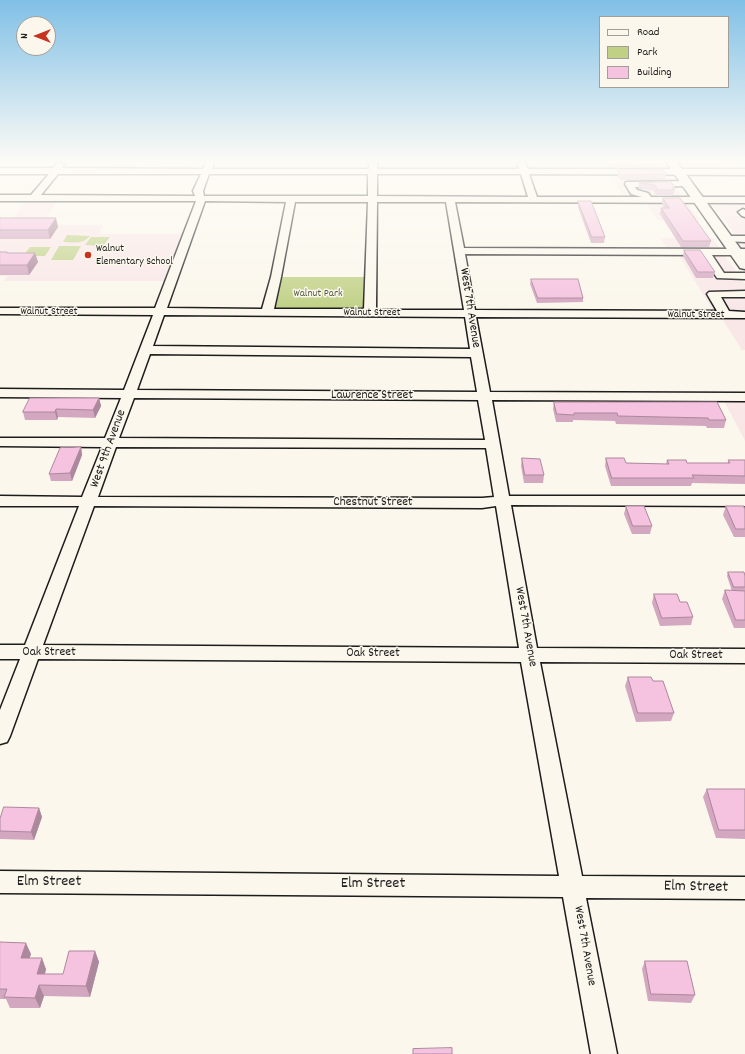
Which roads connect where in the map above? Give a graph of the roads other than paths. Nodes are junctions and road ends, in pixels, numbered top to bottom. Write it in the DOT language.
graph roads {
  1 [pos="198,211"];
  2 [pos="289,211"];
  3 [pos="372,211"];
  4 [pos="452,211"];
  5 [pos="706,211"];
  6 [pos="726,239"];
  7 [pos="745,239"];
  8 [pos="459,251"];
  9 [pos="705,252"];
  10 [pos="742,258"];
  11 [pos="712,262"];
  12 [pos="745,276"];
  13 [pos="745,294"];
  14 [pos="0,311"];
  15 [pos="160,312"];
  16 [pos="267,313"];
  17 [pos="370,313"];
  18 [pos="470,314"];
  19 [pos="725,315"];
  20 [pos="745,315"];
  21 [pos="146,350"];
  22 [pos="476,354"];
  23 [pos="0,393"];
  24 [pos="129,395"];
  25 [pos="484,396"];
  26 [pos="744,399"];
  27 [pos="0,442"];
  28 [pos="111,443"];
  29 [pos="492,444"];
  30 [pos="0,500"];
  31 [pos="90,501"];
  32 [pos="503,501"];
  33 [pos="745,501"];
  34 [pos="0,652"];
  35 [pos="31,653"];
  36 [pos="529,654"];
  37 [pos="745,656"];
  38 [pos="0,736"];
  39 [pos="0,882"];
  40 [pos="573,886"];
  41 [pos="745,888"];
  42 [pos="604,1054"];
  1 -- 15 [label="street, West 9th Avenue"];
  2 -- 16 [label="street"];
  3 -- 17 [label="street"];
  4 -- 8 [label="street, West 7th Avenue"];
  5 -- 6 [label="main road"];
  6 -- 7 [label="street"];
  6 -- 10 [label="main road"];
  8 -- 9 [label="street"];
  8 -- 18 [label="street, West 7th Avenue"];
  9 -- 10 [label="street"];
  9 -- 11 [label="street"];
  10 -- 11 [label="street"];
  11 -- 12 [label="street"];
  13 -- 19 [label="street"];
  14 -- 15 [label="street, Walnut Street"];
  15 -- 16 [label="street, Walnut Street"];
  15 -- 21 [label="street, West 9th Avenue"];
  16 -- 17 [label="street, Walnut Street"];
  17 -- 18 [label="street, Walnut Street"];
  18 -- 19 [label="street, Walnut Street"];
  18 -- 22 [label="street, West 7th Avenue"];
  19 -- 20 [label="street, Walnut Street"];
  21 -- 22 [label="street"];
  21 -- 24 [label="street, West 9th Avenue"];
  22 -- 25 [label="street, West 7th Avenue"];
  23 -- 24 [label="street, Lawrence Street"];
  24 -- 25 [label="street, Lawrence Street"];
  24 -- 28 [label="street, West 9th Avenue"];
  25 -- 26 [label="street, Lawrence Street"];
  25 -- 29 [label="street, West 7th Avenue"];
  27 -- 28 [label="street"];
  28 -- 29 [label="street"];
  28 -- 31 [label="street, West 9th Avenue"];
  29 -- 32 [label="street, West 7th Avenue"];
  30 -- 31 [label="street, Chestnut Street"];
  31 -- 32 [label="street, Chestnut Street"];
  31 -- 35 [label="street, West 9th Avenue"];
  32 -- 33 [label="street, Chestnut Street"];
  32 -- 36 [label="street, West 7th Avenue"];
  34 -- 35 [label="street, Oak Street"];
  35 -- 36 [label="street, Oak Street"];
  35 -- 38 [label="street, West 9th Avenue"];
  36 -- 37 [label="street, Oak Street"];
  36 -- 40 [label="street, West 7th Avenue"];
  39 -- 40 [label="street, Elm Street"];
  40 -- 41 [label="street, Elm Street"];
  40 -- 42 [label="street, West 7th Avenue"];
}
